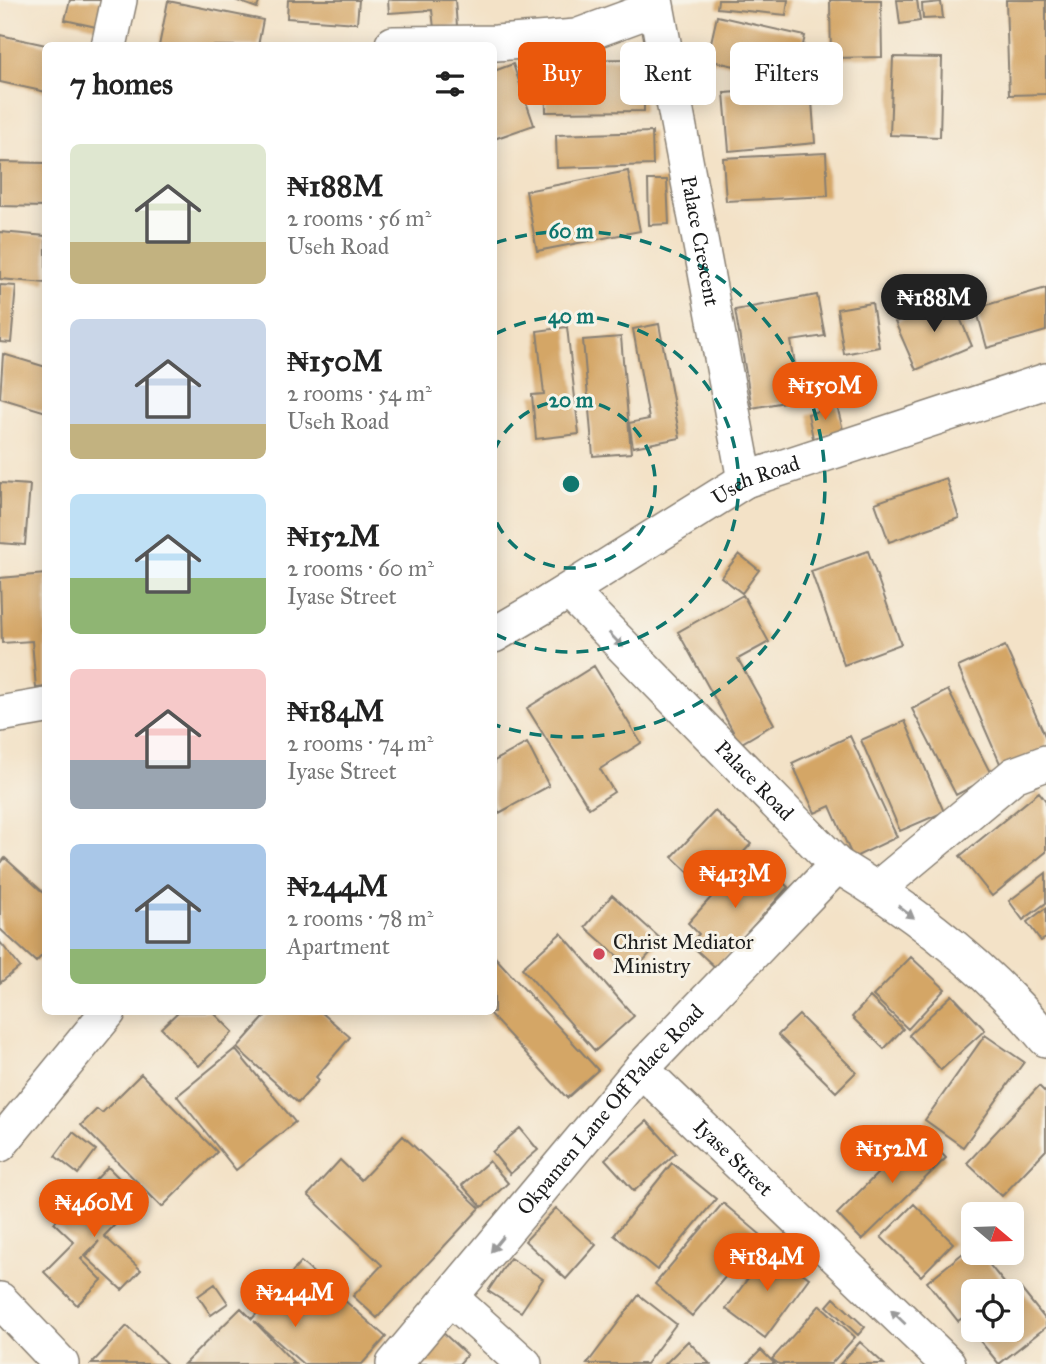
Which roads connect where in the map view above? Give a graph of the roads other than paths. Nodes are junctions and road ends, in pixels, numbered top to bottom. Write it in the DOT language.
graph roads {
  1 [pos="119,0"];
  2 [pos="655,4"];
  3 [pos="110,42"];
  4 [pos="497,43"];
  5 [pos="1046,382"];
  6 [pos="745,480"];
  7 [pos="569,591"];
  8 [pos="497,634"];
  9 [pos="42,707"];
  10 [pos="0,714"];
  11 [pos="1046,763"];
  12 [pos="837,865"];
  13 [pos="877,889"];
  14 [pos="106,1015"];
  15 [pos="1046,1039"];
  16 [pos="641,1069"];
  17 [pos="0,1144"];
  18 [pos="452,1299"];
  19 [pos="0,1300"];
  20 [pos="61,1364"];
  21 [pos="394,1364"];
  22 [pos="524,1364"];
  23 [pos="948,1364"];
  1 -- 3 [label="street"];
  2 -- 4 [label="street"];
  2 -- 6 [label="street, Palace Crescent"];
  5 -- 6 [label="street, Useh Road"];
  6 -- 7 [label="street, Useh Road"];
  7 -- 8 [label="street, Useh Road"];
  7 -- 12 [label="street, Palace Road, one-way"];
  9 -- 10 [label="street"];
  11 -- 13 [label="street"];
  12 -- 13 [label="street, Palace Road"];
  12 -- 16 [label="street, Okpamen Lane Off Palace Road"];
  13 -- 15 [label="street, Palace Road, one-way"];
  14 -- 17 [label="street"];
  16 -- 18 [label="street, Okpamen Lane Off Palace Road, one-way"];
  23 -- 16 [label="street, Iyase Street, one-way"];
  18 -- 21 [label="street, Okpamen Lane Off Palace Road"];
  18 -- 22 [label="street"];
  19 -- 20 [label="street"];
}
